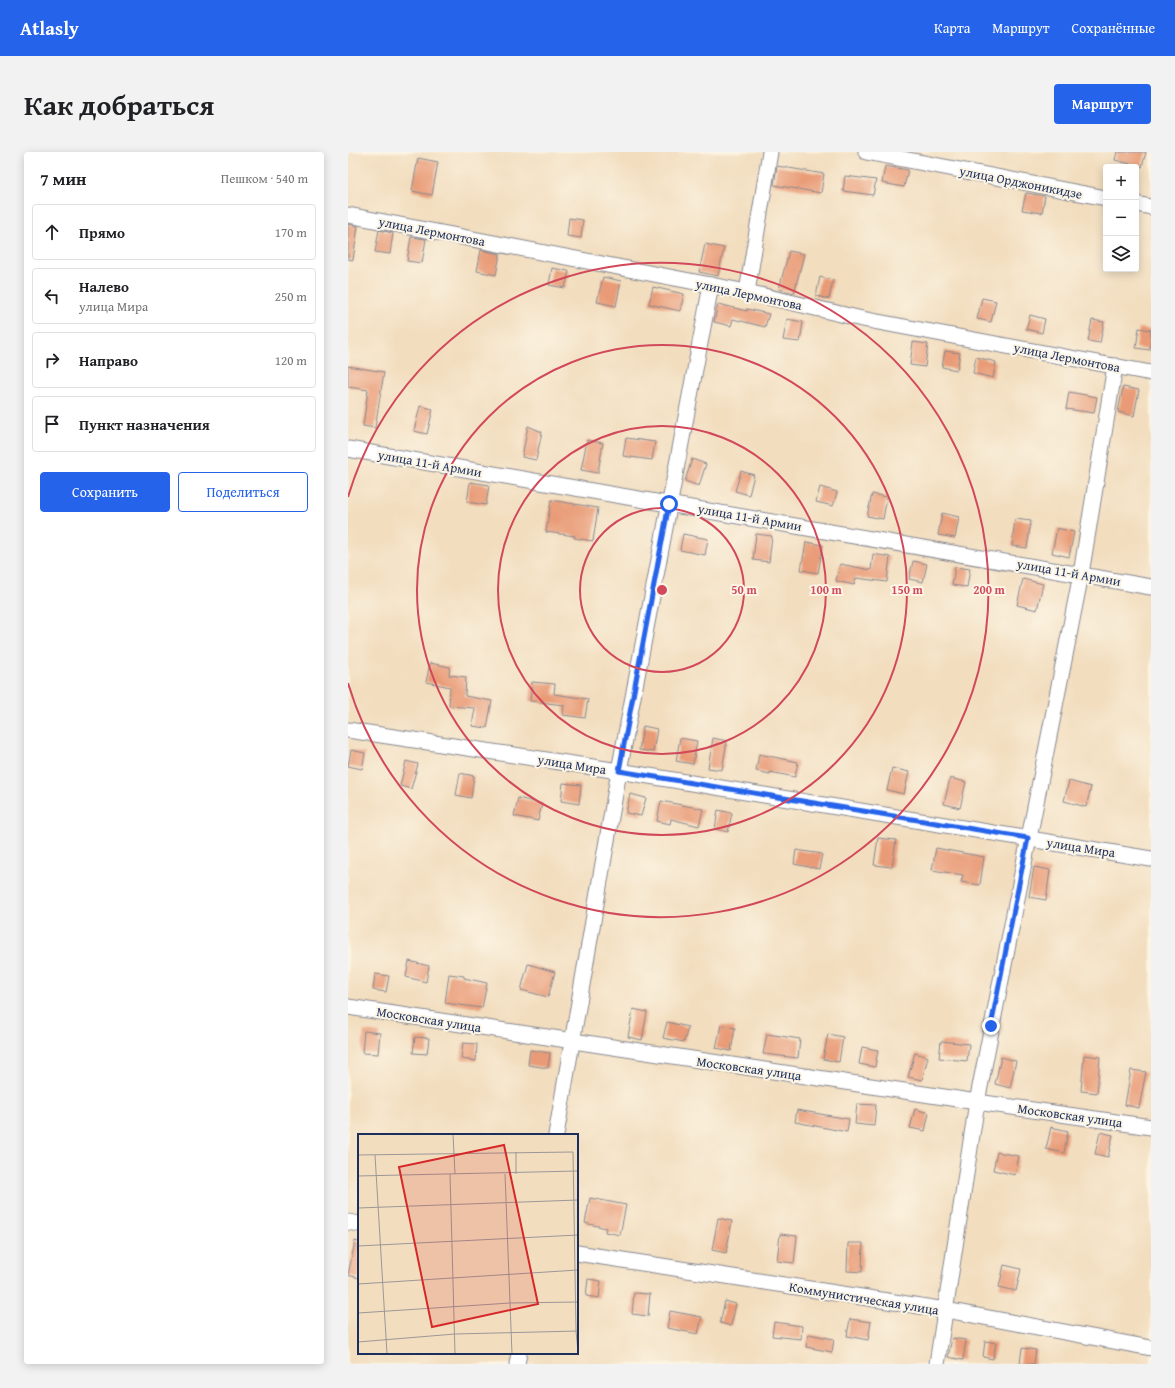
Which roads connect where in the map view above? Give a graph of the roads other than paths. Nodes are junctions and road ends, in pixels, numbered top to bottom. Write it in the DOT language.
graph roads {
  1 [pos="770,152"];
  2 [pos="866,152"];
  3 [pos="1103,197"];
  4 [pos="1139,204"];
  5 [pos="1151,206"];
  6 [pos="348,215"];
  7 [pos="710,285"];
  8 [pos="747,292"];
  9 [pos="1115,366"];
  10 [pos="1151,373"];
  11 [pos="348,449"];
  12 [pos="669,504"];
  13 [pos="1081,574"];
  14 [pos="1151,587"];
  15 [pos="348,730"];
  16 [pos="619,771"];
  17 [pos="1028,838"];
  18 [pos="1151,859"];
  19 [pos="348,1007"];
  20 [pos="572,1042"];
  21 [pos="977,1102"];
  22 [pos="1151,1127"];
  23 [pos="556,1134"];
  24 [pos="348,1222"];
  25 [pos="358,1224"];
  26 [pos="578,1254"];
  27 [pos="946,1310"];
  28 [pos="1151,1348"];
  29 [pos="519,1354"];
  30 [pos="517,1364"];
  31 [pos="937,1364"];
  1 -- 8 [label="street"];
  2 -- 3 [label="street, улица Орджоникидзе"];
  4 -- 5 [label="street"];
  6 -- 7 [label="street, улица Лермонтова"];
  7 -- 8 [label="street, улица Лермонтова"];
  7 -- 12 [label="street"];
  8 -- 9 [label="street, улица Лермонтова"];
  9 -- 10 [label="street, улица Лермонтова"];
  9 -- 13 [label="street"];
  11 -- 12 [label="street, улица 11-й Армии"];
  12 -- 13 [label="street, улица 11-й Армии"];
  12 -- 16 [label="street"];
  13 -- 14 [label="street, улица 11-й Армии"];
  13 -- 17 [label="street"];
  15 -- 16 [label="street, улица Мира"];
  16 -- 17 [label="street, улица Мира"];
  16 -- 20 [label="street"];
  17 -- 18 [label="street, улица Мира"];
  17 -- 21 [label="street"];
  19 -- 20 [label="street, Московская улица"];
  20 -- 21 [label="street, Московская улица"];
  20 -- 23 [label="street"];
  21 -- 22 [label="street, Московская улица"];
  21 -- 27 [label="street"];
  24 -- 25 [label="street"];
  26 -- 27 [label="street, Коммунистическая улица"];
  27 -- 28 [label="street, Коммунистическая улица"];
  27 -- 31 [label="street"];
  29 -- 30 [label="street"];
}
